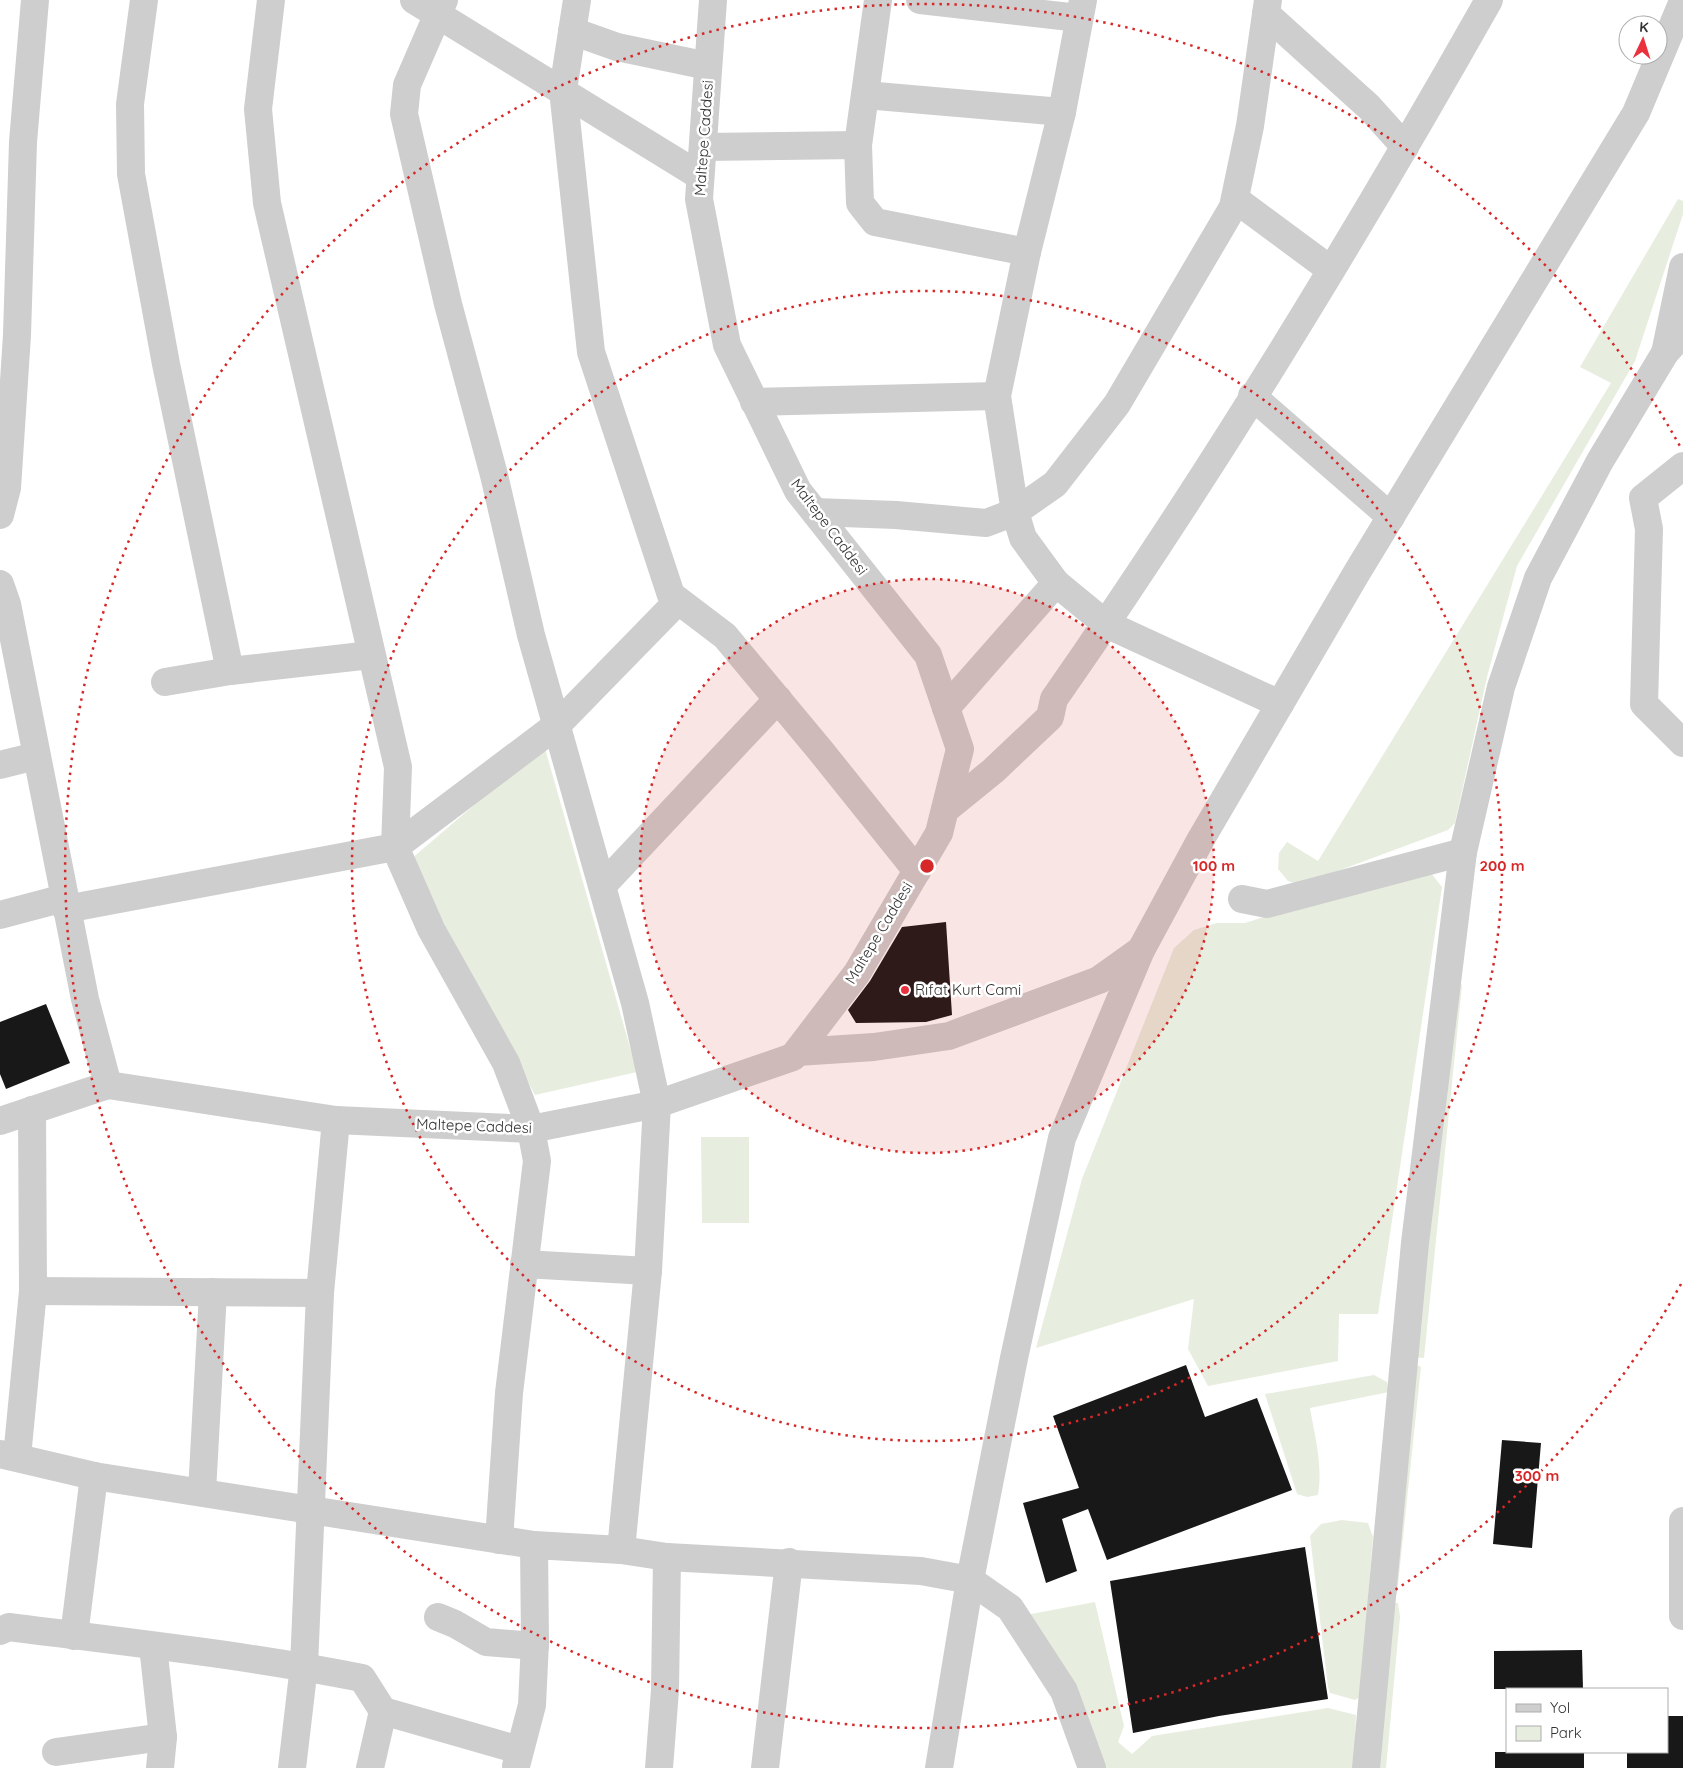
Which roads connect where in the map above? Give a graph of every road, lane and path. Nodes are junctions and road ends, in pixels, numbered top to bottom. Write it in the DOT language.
graph roads {
  1 [pos="35,0"];
  2 [pos="144,0"];
  3 [pos="271,0"];
  4 [pos="414,0"];
  5 [pos="577,0"];
  6 [pos="713,0"];
  7 [pos="878,0"];
  8 [pos="920,0"];
  9 [pos="1683,0"];
  10 [pos="1480,4"];
  11 [pos="1267,7"];
  12 [pos="441,8"];
  13 [pos="1081,9"];
  14 [pos="572,31"];
  15 [pos="708,66"];
  16 [pos="563,90"];
  17 [pos="865,95"];
  18 [pos="1062,112"];
  19 [pos="858,145"];
  20 [pos="702,147"];
  21 [pos="1405,147"];
  22 [pos="700,176"];
  23 [pos="1235,200"];
  24 [pos="1027,252"];
  25 [pos="1683,266"];
  26 [pos="1331,270"];
  27 [pos="1683,333"];
  28 [pos="1665,353"];
  29 [pos="997,396"];
  30 [pos="1252,396"];
  31 [pos="754,402"];
  32 [pos="1683,466"];
  33 [pos="815,512"];
  34 [pos="1015,512"];
  35 [pos="0,515"];
  36 [pos="1391,517"];
  37 [pos="1056,582"];
  38 [pos="0,584"];
  39 [pos="678,601"];
  40 [pos="5,623"];
  41 [pos="1106,624"];
  42 [pos="371,655"];
  43 [pos="230,671"];
  44 [pos="165,682"];
  45 [pos="778,699"];
  46 [pos="1280,704"];
  47 [pos="946,708"];
  48 [pos="557,726"];
  49 [pos="1683,743"];
  50 [pos="36,756"];
  51 [pos="0,765"];
  52 [pos="945,810"];
  53 [pos="395,847"];
  54 [pos="1463,852"];
  55 [pos="917,871"];
  56 [pos="602,885"];
  57 [pos="1242,899"];
  58 [pos="65,903"];
  59 [pos="0,915"];
  60 [pos="1141,950"];
  61 [pos="797,1052"];
  62 [pos="108,1085"];
  63 [pos="656,1104"];
  64 [pos="32,1110"];
  65 [pos="336,1120"];
  66 [pos="0,1121"];
  67 [pos="531,1130"];
  68 [pos="524,1264"];
  69 [pos="648,1271"];
  70 [pos="34,1291"];
  71 [pos="213,1292"];
  72 [pos="320,1293"];
  73 [pos="9,1455"];
  74 [pos="94,1476"];
  75 [pos="202,1492"];
  76 [pos="310,1508"];
  77 [pos="1683,1521"];
  78 [pos="499,1540"];
  79 [pos="534,1545"];
  80 [pos="621,1550"];
  81 [pos="667,1556"];
  82 [pos="789,1562"];
  83 [pos="970,1580"];
  84 [pos="1683,1616"];
  85 [pos="438,1617"];
  86 [pos="0,1631"];
  87 [pos="74,1636"];
  88 [pos="153,1646"];
  89 [pos="535,1646"];
  90 [pos="304,1666"];
  91 [pos="383,1711"];
  92 [pos="162,1738"];
  93 [pos="56,1752"];
  94 [pos="517,1759"];
  95 [pos="160,1768"];
  96 [pos="292,1768"];
  97 [pos="370,1768"];
  98 [pos="659,1768"];
  99 [pos="765,1768"];
  100 [pos="939,1768"];
  101 [pos="1092,1768"];
  102 [pos="1366,1768"];
  1 -- 35 [label="street"];
  2 -- 43 [label="street"];
  3 -- 42 [label="street"];
  4 -- 12 [label="street"];
  5 -- 14 [label="street"];
  6 -- 15 [label="street, Maltepe Caddesi"];
  7 -- 17 [label="street"];
  8 -- 13 [label="street"];
  9 -- 36 [label="street"];
  10 -- 21 [label="street"];
  11 -- 21 [label="street"];
  11 -- 23 [label="street"];
  12 -- 16 [label="street"];
  12 -- 48 [label="street"];
  13 -- 18 [label="street"];
  14 -- 15 [label="street"];
  14 -- 16 [label="street"];
  15 -- 20 [label="street, Maltepe Caddesi"];
  16 -- 22 [label="street"];
  16 -- 39 [label="street"];
  17 -- 18 [label="street"];
  17 -- 19 [label="street"];
  18 -- 24 [label="street"];
  19 -- 20 [label="street"];
  19 -- 24 [label="street"];
  20 -- 22 [label="street, Maltepe Caddesi"];
  21 -- 26 [label="street"];
  22 -- 31 [label="street, Maltepe Caddesi"];
  23 -- 26 [label="street"];
  23 -- 34 [label="street"];
  24 -- 29 [label="street"];
  25 -- 28 [label="street"];
  26 -- 30 [label="street"];
  27 -- 28 [label="street"];
  28 -- 54 [label="street"];
  29 -- 31 [label="street"];
  29 -- 34 [label="street"];
  30 -- 36 [label="street"];
  30 -- 41 [label="street"];
  31 -- 33 [label="street, Maltepe Caddesi"];
  32 -- 49 [label="street"];
  33 -- 34 [label="street"];
  33 -- 47 [label="street, Maltepe Caddesi"];
  34 -- 37 [label="street"];
  36 -- 46 [label="street"];
  37 -- 41 [label="street"];
  37 -- 47 [label="street"];
  38 -- 40 [label="street"];
  39 -- 45 [label="street"];
  39 -- 48 [label="street"];
  40 -- 50 [label="street"];
  41 -- 46 [label="street"];
  41 -- 52 [label="street"];
  42 -- 43 [label="street"];
  42 -- 53 [label="street"];
  43 -- 44 [label="street"];
  45 -- 55 [label="street"];
  45 -- 56 [label="street"];
  46 -- 60 [label="street"];
  47 -- 52 [label="street, Maltepe Caddesi"];
  48 -- 53 [label="street"];
  48 -- 56 [label="street"];
  50 -- 51 [label="street"];
  50 -- 58 [label="street"];
  52 -- 55 [label="street, Maltepe Caddesi"];
  53 -- 58 [label="street"];
  53 -- 67 [label="street"];
  54 -- 57 [label="street"];
  54 -- 102 [label="street"];
  55 -- 61 [label="street, Maltepe Caddesi"];
  56 -- 63 [label="street"];
  58 -- 59 [label="street"];
  58 -- 62 [label="street"];
  60 -- 61 [label="street"];
  60 -- 83 [label="street"];
  61 -- 63 [label="street, Maltepe Caddesi"];
  62 -- 64 [label="street, Maltepe Caddesi"];
  62 -- 65 [label="street, Maltepe Caddesi"];
  63 -- 67 [label="street, Maltepe Caddesi"];
  63 -- 69 [label="street"];
  64 -- 66 [label="street, Maltepe Caddesi"];
  64 -- 70 [label="street"];
  65 -- 67 [label="street, Maltepe Caddesi"];
  65 -- 72 [label="street"];
  67 -- 68 [label="street"];
  68 -- 69 [label="street"];
  68 -- 78 [label="street"];
  69 -- 80 [label="street"];
  70 -- 71 [label="street"];
  70 -- 73 [label="street"];
  71 -- 72 [label="street"];
  71 -- 75 [label="street"];
  72 -- 76 [label="street"];
  73 -- 74 [label="street"];
  74 -- 75 [label="street"];
  74 -- 87 [label="street"];
  75 -- 76 [label="street"];
  76 -- 78 [label="street"];
  76 -- 90 [label="street"];
  77 -- 84 [label="street"];
  78 -- 79 [label="street"];
  79 -- 80 [label="street"];
  79 -- 89 [label="street"];
  80 -- 81 [label="street"];
  81 -- 82 [label="street"];
  81 -- 98 [label="street"];
  82 -- 83 [label="street"];
  82 -- 99 [label="street"];
  83 -- 100 [label="street"];
  83 -- 101 [label="street"];
  85 -- 89 [label="street"];
  86 -- 87 [label="street"];
  87 -- 88 [label="street"];
  88 -- 90 [label="street"];
  88 -- 92 [label="street"];
  89 -- 94 [label="street"];
  90 -- 91 [label="street"];
  90 -- 96 [label="street"];
  91 -- 94 [label="street"];
  91 -- 97 [label="street"];
  92 -- 93 [label="street"];
  92 -- 95 [label="street"];
}
